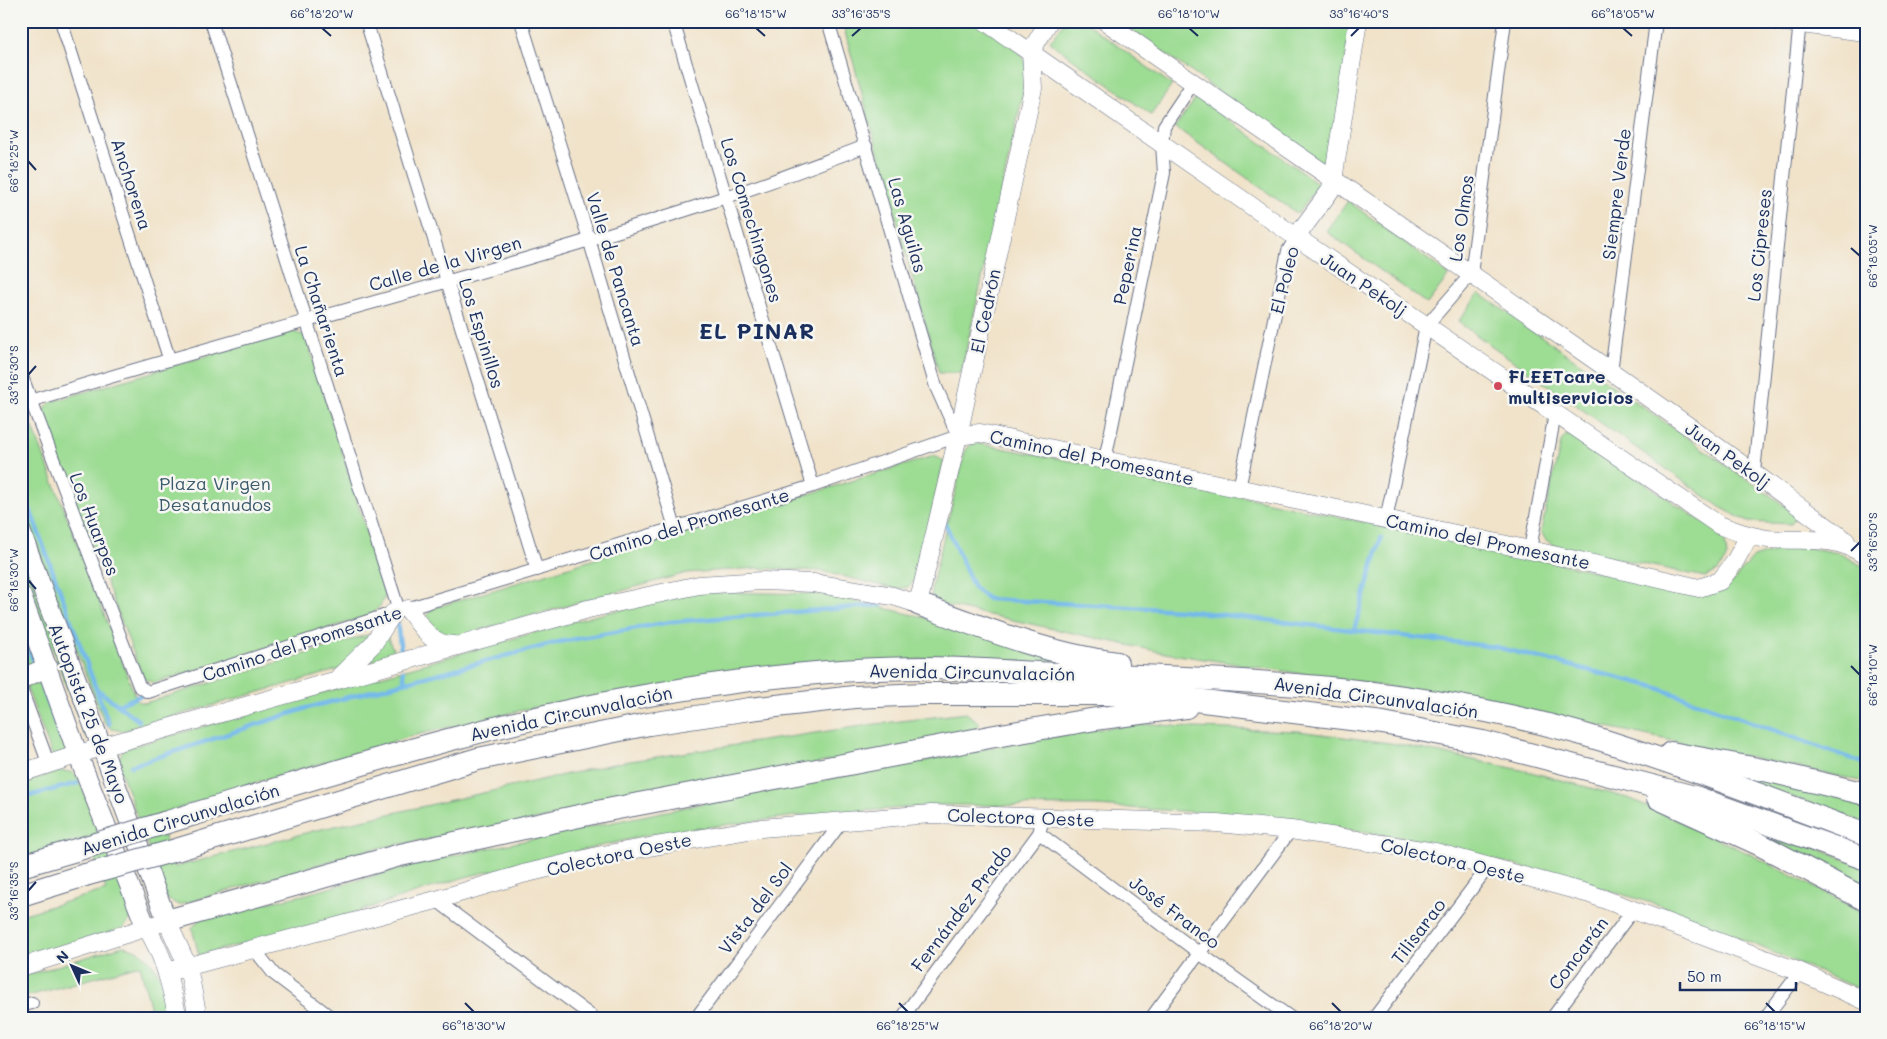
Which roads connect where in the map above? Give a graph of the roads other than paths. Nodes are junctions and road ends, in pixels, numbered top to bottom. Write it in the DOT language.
graph roads {
  1 [pos="61,21"];
  2 [pos="212,21"];
  3 [pos="366,21"];
  4 [pos="521,21"];
  5 [pos="672,21"];
  6 [pos="828,21"];
  7 [pos="985,21"];
  8 [pos="1049,21"];
  9 [pos="1105,21"];
  10 [pos="1358,21"];
  11 [pos="1504,21"];
  12 [pos="1656,21"];
  13 [pos="1776,21"];
  14 [pos="1800,22"];
  15 [pos="1866,32"];
  16 [pos="1031,51"];
  17 [pos="1193,83"];
  18 [pos="1162,144"];
  19 [pos="866,146"];
  20 [pos="1334,180"];
  21 [pos="727,197"];
  22 [pos="1296,237"];
  23 [pos="589,239"];
  24 [pos="1471,274"];
  25 [pos="448,281"];
  26 [pos="307,320"];
  27 [pos="1426,326"];
  28 [pos="169,358"];
  29 [pos="1611,372"];
  30 [pos="21,374"];
  31 [pos="30,401"];
  32 [pos="1556,414"];
  33 [pos="958,436"];
  34 [pos="1105,460"];
  35 [pos="1754,472"];
  36 [pos="813,486"];
  37 [pos="1240,489"];
  38 [pos="1386,520"];
  39 [pos="675,528"];
  40 [pos="21,532"];
  41 [pos="1749,536"];
  42 [pos="1530,548"];
  43 [pos="1861,552"];
  44 [pos="537,570"];
  45 [pos="21,595"];
  46 [pos="918,604"];
  47 [pos="400,611"];
  48 [pos="460,645"];
  49 [pos="48,667"];
  50 [pos="21,679"];
  51 [pos="337,679"];
  52 [pos="1242,680"];
  53 [pos="139,686"];
  54 [pos="21,689"];
  55 [pos="1227,704"];
  56 [pos="1601,740"];
  57 [pos="101,747"];
  58 [pos="78,756"];
  59 [pos="49,765"];
  60 [pos="1598,771"];
  61 [pos="21,773"];
  62 [pos="1866,794"];
  63 [pos="843,820"];
  64 [pos="1041,825"];
  65 [pos="1291,830"];
  66 [pos="1866,835"];
  67 [pos="1866,859"];
  68 [pos="21,866"];
  69 [pos="1489,866"];
  70 [pos="21,894"];
  71 [pos="436,900"];
  72 [pos="1866,900"];
  73 [pos="1633,910"];
  74 [pos="157,924"];
  75 [pos="254,949"];
  76 [pos="1199,953"];
  77 [pos="21,967"];
  78 [pos="188,967"];
  79 [pos="168,972"];
  80 [pos="1800,972"];
  81 [pos="1866,1001"];
  82 [pos="178,1018"];
  83 [pos="198,1018"];
  84 [pos="332,1018"];
  85 [pos="594,1018"];
  86 [pos="696,1018"];
  87 [pos="902,1018"];
  88 [pos="1152,1018"];
  89 [pos="1291,1018"];
  90 [pos="1374,1018"];
  91 [pos="1552,1018"];
  92 [pos="1765,1018"];
  1 -- 28 [label="street, Anchorena"];
  2 -- 26 [label="street, La Chañarienta"];
  3 -- 25 [label="street, Los Espinillos"];
  4 -- 23 [label="street, Valle de Pancanta"];
  5 -- 21 [label="street, Los Comechingones"];
  6 -- 19 [label="street, Las Aguilas"];
  7 -- 16 [label="street, Juan Pekolj"];
  8 -- 16 [label="street"];
  9 -- 17 [label="street, Juan Pekolj"];
  10 -- 20 [label="street, El Poleo"];
  11 -- 24 [label="street, Los Olmos"];
  12 -- 29 [label="street, Siempre Verde"];
  13 -- 14 [label="street"];
  14 -- 15 [label="street"];
  14 -- 35 [label="street, Los Cipreses"];
  16 -- 18 [label="street, Juan Pekolj"];
  16 -- 33 [label="street, El Cedrón"];
  17 -- 18 [label="street, Peperina"];
  17 -- 20 [label="street, Juan Pekolj"];
  18 -- 22 [label="street, Juan Pekolj"];
  18 -- 34 [label="street, Peperina"];
  19 -- 21 [label="street, Calle de la Virgen"];
  19 -- 33 [label="street, Las Aguilas"];
  20 -- 22 [label="street, El Poleo"];
  20 -- 24 [label="street, Juan Pekolj"];
  21 -- 23 [label="street, Calle de la Virgen"];
  21 -- 36 [label="street, Los Comechingones"];
  22 -- 27 [label="street, Juan Pekolj"];
  22 -- 37 [label="street, El Poleo"];
  23 -- 25 [label="street, Calle de la Virgen"];
  23 -- 39 [label="street, Valle de Pancanta"];
  24 -- 27 [label="street, Los Olmos"];
  24 -- 29 [label="street, Juan Pekolj"];
  25 -- 26 [label="street, Calle de la Virgen"];
  25 -- 44 [label="street, Los Espinillos"];
  26 -- 28 [label="street, Calle de la Virgen"];
  26 -- 47 [label="street, La Chañarienta"];
  27 -- 32 [label="street, Juan Pekolj"];
  27 -- 38 [label="street, Los Olmos"];
  28 -- 31 [label="street, Calle de la Virgen"];
  29 -- 35 [label="street, Juan Pekolj"];
  30 -- 31 [label="street, Los Huarpes"];
  31 -- 53 [label="street, Los Huarpes"];
  32 -- 41 [label="street, Juan Pekolj"];
  32 -- 42 [label="street"];
  33 -- 34 [label="street, Camino del Promesante"];
  33 -- 36 [label="street, Camino del Promesante"];
  33 -- 46 [label="street, El Cedrón"];
  34 -- 37 [label="street, Camino del Promesante"];
  35 -- 43 [label="street, Juan Pekolj"];
  36 -- 39 [label="street, Camino del Promesante"];
  37 -- 38 [label="street, Camino del Promesante"];
  38 -- 42 [label="street, Camino del Promesante"];
  39 -- 44 [label="street, Camino del Promesante"];
  40 -- 57 [label="main road, Autopista 25 de Mayo"];
  41 -- 42 [label="street, Camino del Promesante"];
  41 -- 43 [label="street"];
  44 -- 47 [label="street, Camino del Promesante"];
  45 -- 49 [label="main road, Autopista 25 de Mayo"];
  46 -- 48 [label="street"];
  46 -- 52 [label="highway"];
  47 -- 48 [label="street"];
  47 -- 51 [label="street"];
  47 -- 53 [label="street, Camino del Promesante"];
  48 -- 51 [label="street"];
  49 -- 50 [label="main road"];
  49 -- 58 [label="main road, Autopista 25 de Mayo"];
  51 -- 57 [label="street"];
  52 -- 56 [label="highway, Avenida Circunvalación"];
  52 -- 68 [label="highway, Avenida Circunvalación, bridge"];
  54 -- 59 [label="street"];
  55 -- 60 [label="highway, Avenida Circunvalación"];
  55 -- 70 [label="highway, Avenida Circunvalación, bridge"];
  55 -- 74 [label="highway"];
  56 -- 62 [label="highway"];
  56 -- 66 [label="highway, Avenida Circunvalación"];
  57 -- 58 [label="street"];
  57 -- 74 [label="main road, Autopista 25 de Mayo"];
  58 -- 59 [label="street"];
  58 -- 74 [label="main road, Autopista 25 de Mayo"];
  59 -- 61 [label="street"];
  60 -- 67 [label="highway, Avenida Circunvalación"];
  60 -- 72 [label="highway"];
  63 -- 64 [label="street, Colectora Oeste"];
  63 -- 71 [label="street, Colectora Oeste"];
  63 -- 86 [label="street, Vista del Sol"];
  64 -- 65 [label="street, Colectora Oeste"];
  64 -- 76 [label="street, José Franco"];
  64 -- 87 [label="street, Fernández Prado"];
  65 -- 69 [label="street, Colectora Oeste"];
  65 -- 76 [label="street"];
  69 -- 73 [label="street, Colectora Oeste"];
  69 -- 90 [label="street, Tilisarao"];
  71 -- 75 [label="street, Colectora Oeste"];
  71 -- 85 [label="street"];
  73 -- 80 [label="street, Colectora Oeste"];
  73 -- 91 [label="street, Concarán"];
  74 -- 77 [label="street"];
  74 -- 78 [label="street"];
  74 -- 79 [label="street"];
  75 -- 78 [label="street, Colectora Oeste"];
  75 -- 84 [label="street"];
  76 -- 88 [label="street"];
  76 -- 89 [label="street, José Franco"];
  78 -- 79 [label="street, Colectora Oeste"];
  78 -- 83 [label="street"];
  79 -- 82 [label="street"];
  80 -- 81 [label="street, Colectora Oeste"];
  80 -- 92 [label="street"];
}
